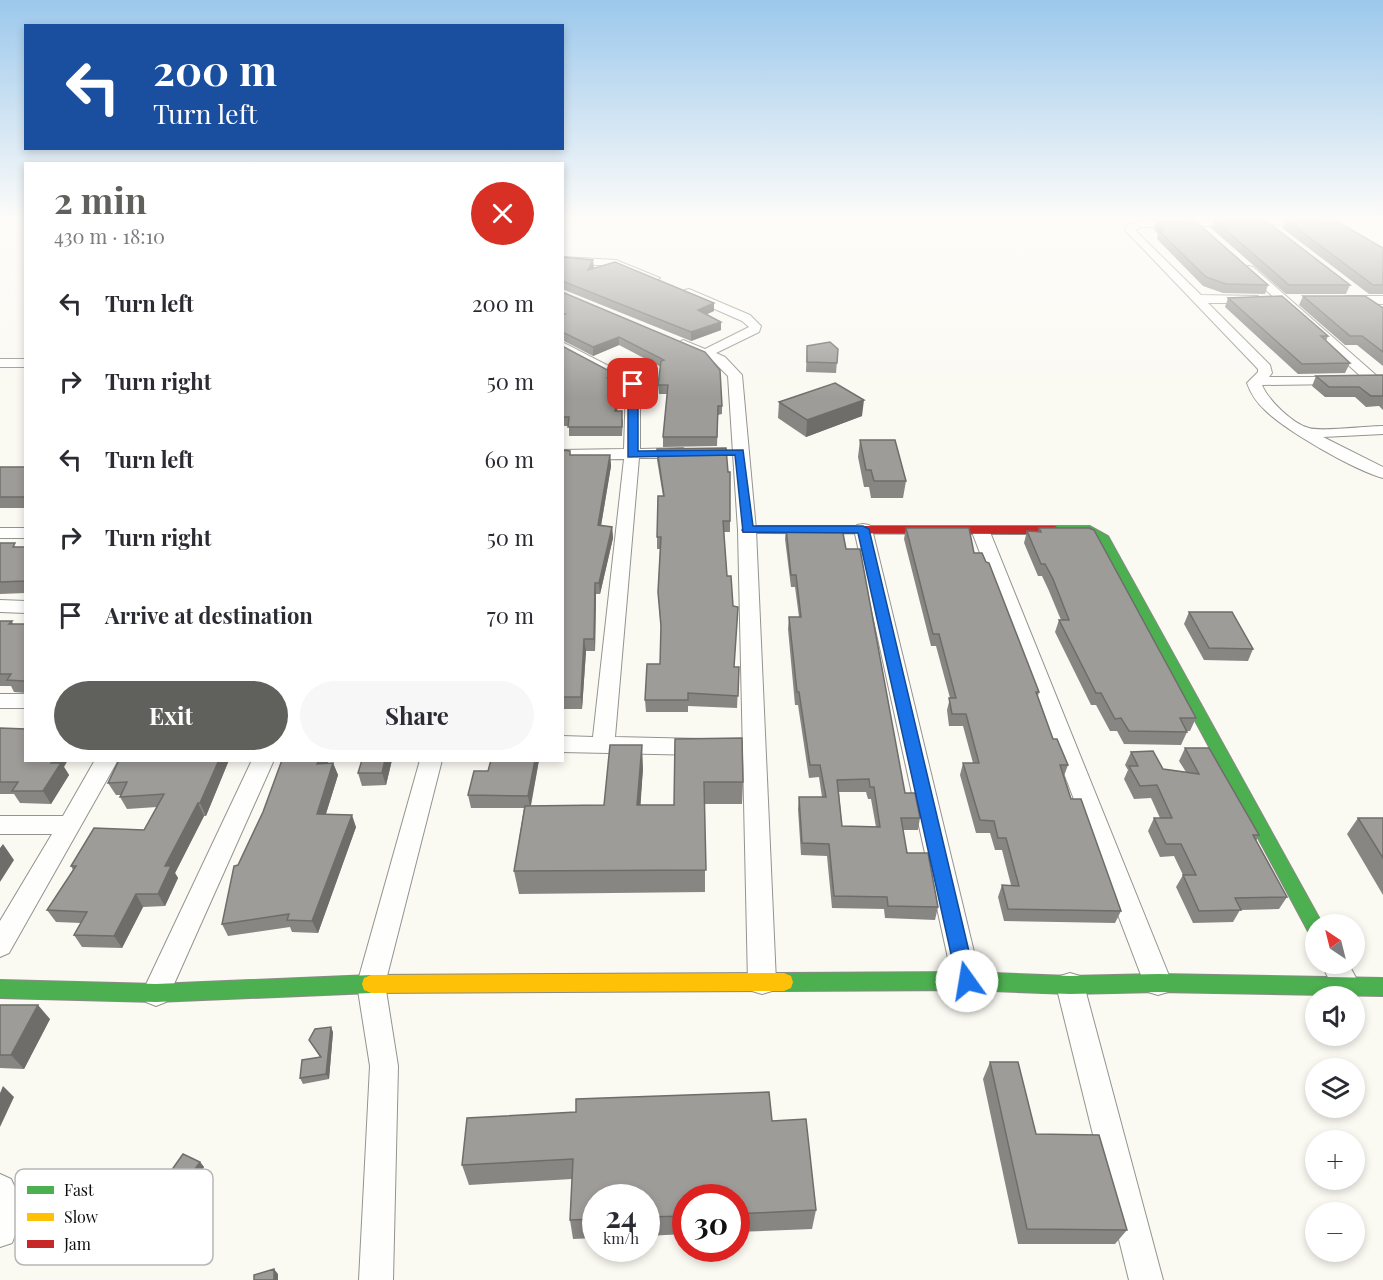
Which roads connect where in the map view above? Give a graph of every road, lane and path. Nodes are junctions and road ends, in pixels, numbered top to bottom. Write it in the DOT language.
graph roads {
  1 [pos="651,278"];
  2 [pos="1177,278"];
  3 [pos="1258,278"];
  4 [pos="1347,286"];
  5 [pos="1198,299"];
  6 [pos="1284,300"];
  7 [pos="1307,300"];
  8 [pos="1330,300"];
  9 [pos="1364,300"];
  10 [pos="1383,300"];
  11 [pos="1383,314"];
  12 [pos="662,335"];
  13 [pos="564,347"];
  14 [pos="705,353"];
  15 [pos="0,363"];
  16 [pos="24,363"];
  17 [pos="1377,379"];
  18 [pos="1256,381"];
  19 [pos="1383,430"];
  20 [pos="1306,433"];
  21 [pos="704,453"];
  22 [pos="564,454"];
  23 [pos="632,454"];
  24 [pos="1383,473"];
  25 [pos="863,529"];
  26 [pos="747,530"];
  27 [pos="981,532"];
  28 [pos="0,533"];
  29 [pos="24,533"];
  30 [pos="0,606"];
  31 [pos="24,607"];
  32 [pos="0,701"];
  33 [pos="24,701"];
  34 [pos="564,744"];
  35 [pos="603,745"];
  36 [pos="755,747"];
  37 [pos="106,762"];
  38 [pos="262,762"];
  39 [pos="430,762"];
  40 [pos="0,825"];
  41 [pos="68,825"];
  42 [pos="1308,914"];
  43 [pos="0,945"];
  44 [pos="967,981"];
  45 [pos="762,982"];
  46 [pos="1158,983"];
  47 [pos="371,984"];
  48 [pos="1070,985"];
  49 [pos="1305,986"];
  50 [pos="1365,987"];
  51 [pos="1383,987"];
  52 [pos="0,990"];
  53 [pos="156,993"];
  54 [pos="0,1190"];
  55 [pos="0,1231"];
  56 [pos="376,1280"];
  57 [pos="1146,1280"];
  1 -- 14 [label="street"];
  2 -- 5 [label="street"];
  3 -- 6 [label="street"];
  4 -- 9 [label="street"];
  5 -- 6 [label="street"];
  5 -- 18 [label="street"];
  6 -- 7 [label="street"];
  6 -- 17 [label="street"];
  8 -- 9 [label="street"];
  9 -- 10 [label="street"];
  9 -- 11 [label="street"];
  12 -- 14 [label="street"];
  13 -- 23 [label="street"];
  14 -- 26 [label="street"];
  15 -- 16 [label="street"];
  17 -- 18 [label="street"];
  18 -- 20 [label="street"];
  19 -- 20 [label="street"];
  20 -- 24 [label="street"];
  21 -- 23 [label="street"];
  22 -- 23 [label="street"];
  23 -- 35 [label="street"];
  25 -- 26 [label="street"];
  25 -- 27 [label="street"];
  25 -- 44 [label="street"];
  26 -- 36 [label="street"];
  27 -- 42 [label="street"];
  27 -- 46 [label="street"];
  28 -- 29 [label="street"];
  30 -- 31 [label="street"];
  32 -- 33 [label="street"];
  34 -- 35 [label="street"];
  35 -- 36 [label="street"];
  36 -- 45 [label="street"];
  37 -- 41 [label="street"];
  38 -- 53 [label="street"];
  39 -- 47 [label="street"];
  40 -- 41 [label="street"];
  41 -- 43 [label="street"];
  44 -- 45 [label="street"];
  44 -- 48 [label="street"];
  45 -- 47 [label="street"];
  46 -- 48 [label="street"];
  46 -- 49 [label="street"];
  47 -- 53 [label="street"];
  47 -- 56 [label="street"];
  48 -- 57 [label="street"];
  50 -- 51 [label="street"];
  52 -- 53 [label="street"];
  54 -- 55 [label="street"];
}
